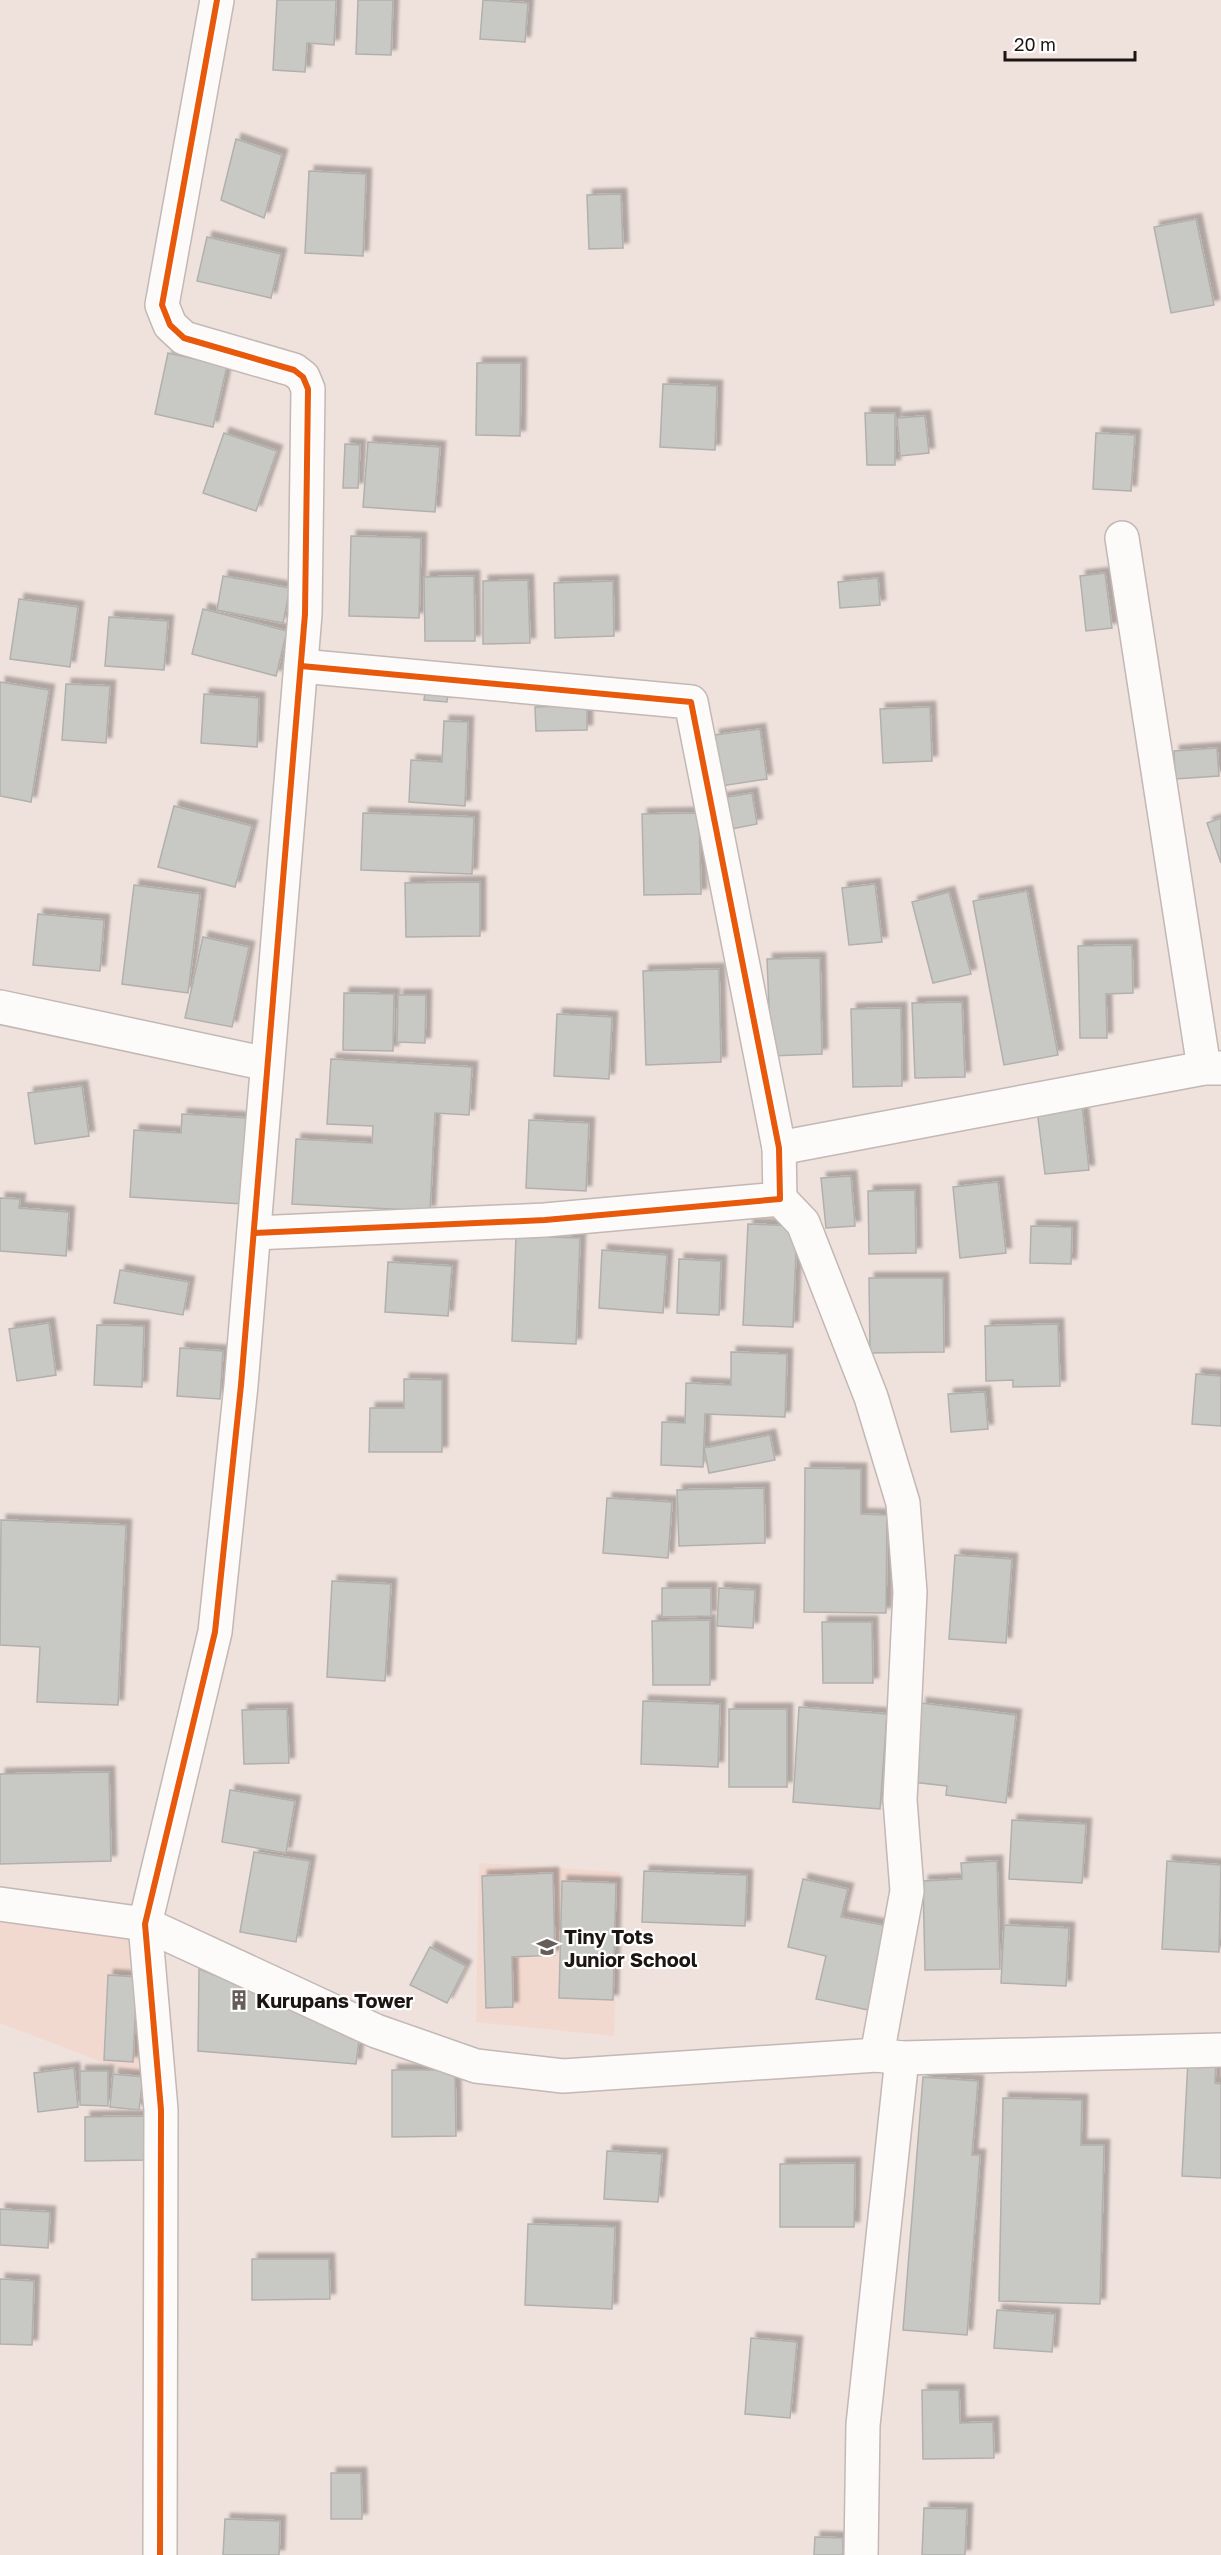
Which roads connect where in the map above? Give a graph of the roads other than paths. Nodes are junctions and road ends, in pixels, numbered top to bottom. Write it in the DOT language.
graph roads {
  1 [pos="217,0"];
  2 [pos="1122,538"];
  3 [pos="301,666"];
  4 [pos="0,1007"];
  5 [pos="267,1064"];
  6 [pos="1213,1068"];
  7 [pos="779,1148"];
  8 [pos="780,1199"];
  9 [pos="254,1233"];
  10 [pos="0,1904"];
  11 [pos="145,1924"];
  12 [pos="1221,2050"];
  13 [pos="890,2056"];
  14 [pos="160,2555"];
  15 [pos="861,2555"];
  1 -- 3 [label="street"];
  2 -- 6 [label="street"];
  3 -- 5 [label="street"];
  3 -- 7 [label="street"];
  4 -- 5 [label="street"];
  5 -- 9 [label="street"];
  6 -- 7 [label="street"];
  7 -- 8 [label="street"];
  8 -- 9 [label="street"];
  8 -- 13 [label="street"];
  9 -- 11 [label="street"];
  10 -- 11 [label="street"];
  11 -- 13 [label="street"];
  11 -- 14 [label="street"];
  12 -- 13 [label="street"];
  13 -- 15 [label="street"];
}
